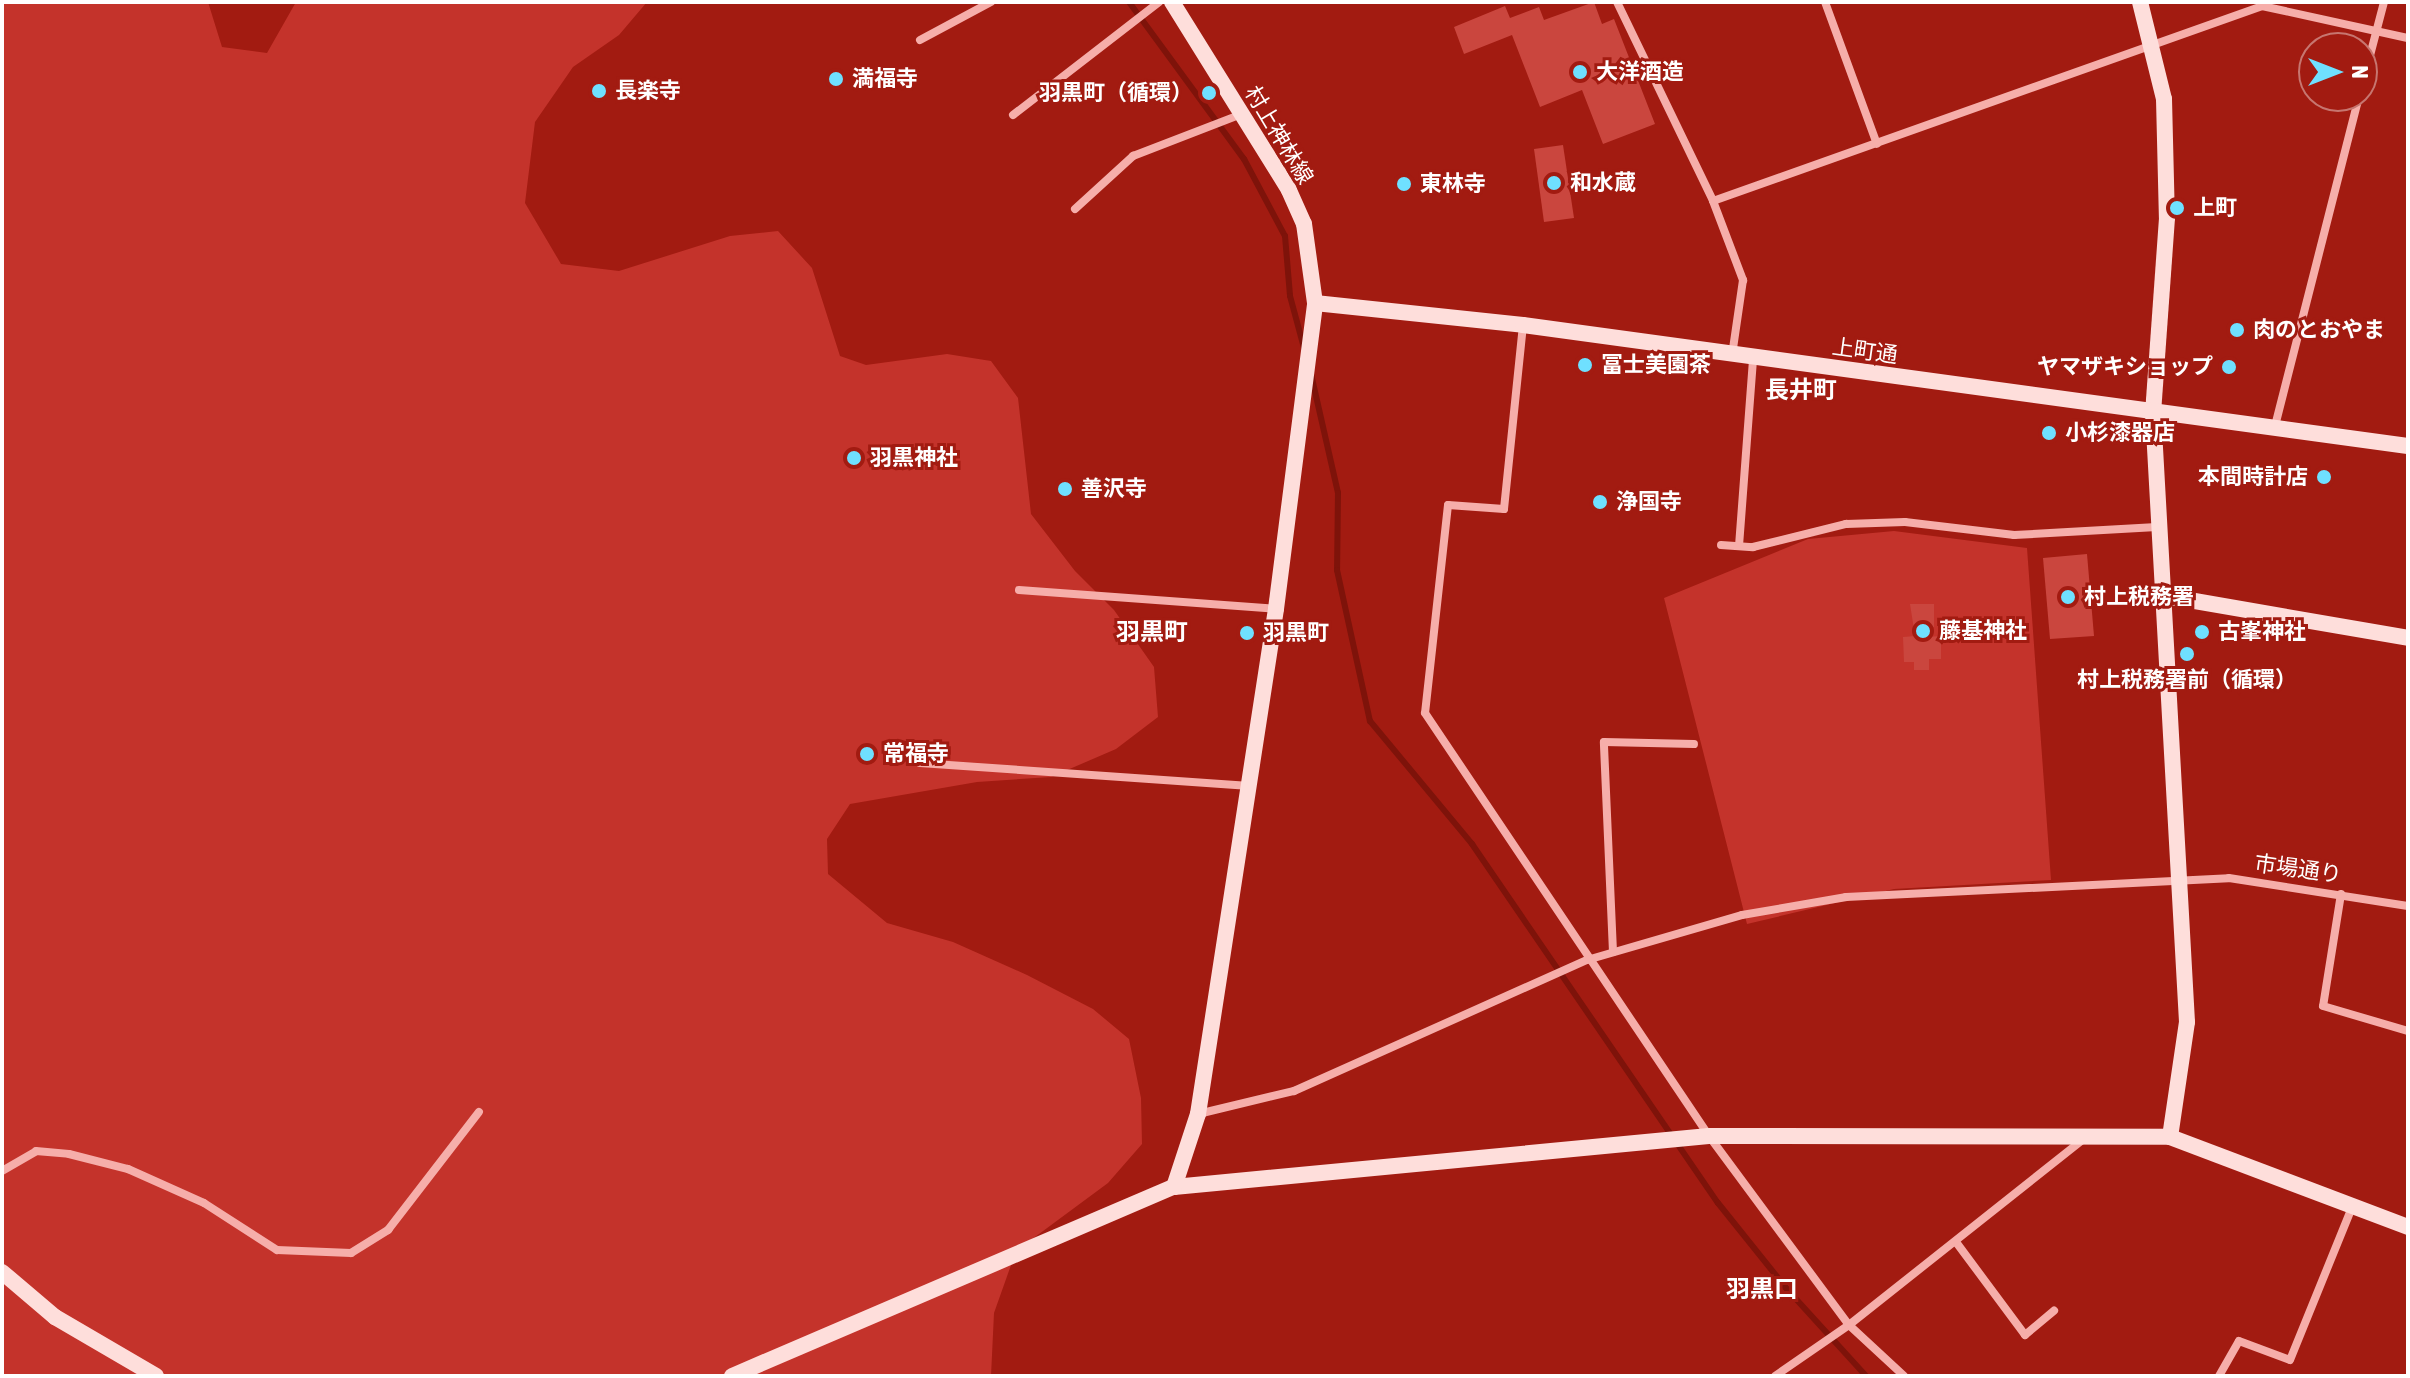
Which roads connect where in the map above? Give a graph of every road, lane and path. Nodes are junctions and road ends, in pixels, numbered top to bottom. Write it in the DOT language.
graph roads {
  1 [pos="991,2"];
  2 [pos="1159,2"];
  3 [pos="1172,2"];
  4 [pos="1617,2"];
  5 [pos="1825,2"];
  6 [pos="2140,2"];
  7 [pos="2384,2"];
  8 [pos="2376,30"];
  9 [pos="2408,38"];
  10 [pos="920,40"];
  11 [pos="2153,43"];
  12 [pos="2355,112"];
  13 [pos="1242,114"];
  14 [pos="1013,115"];
  15 [pos="1877,144"];
  16 [pos="1713,201"];
  17 [pos="1075,209"];
  18 [pos="1315,303"];
  19 [pos="1523,325"];
  20 [pos="1732,355"];
  21 [pos="1753,358"];
  22 [pos="2153,412"];
  23 [pos="2275,426"];
  24 [pos="2408,446"];
  25 [pos="2157,527"];
  26 [pos="1721,545"];
  27 [pos="1739,546"];
  28 [pos="1019,590"];
  29 [pos="2160,595"];
  30 [pos="1276,609"];
  31 [pos="2408,638"];
  32 [pos="1694,744"];
  33 [pos="920,763"];
  34 [pos="1246,786"];
  35 [pos="2182,879"];
  36 [pos="2341,894"];
  37 [pos="2408,906"];
  38 [pos="1613,952"];
  39 [pos="1587,960"];
  40 [pos="2408,1031"];
  41 [pos="479,1112"];
  42 [pos="1198,1114"];
  43 [pos="2089,1134"];
  44 [pos="1709,1136"];
  45 [pos="2170,1137"];
  46 [pos="2,1171"];
  47 [pos="1174,1187"];
  48 [pos="2352,1207"];
  49 [pos="2408,1227"];
  50 [pos="1956,1242"];
  51 [pos="2,1272"];
  52 [pos="2054,1311"];
  53 [pos="1849,1325"];
  54 [pos="156,1376"];
  55 [pos="732,1376"];
  56 [pos="1775,1376"];
  57 [pos="1904,1376"];
  58 [pos="2219,1376"];
  1 -- 10 [label="street"];
  2 -- 14 [label="street"];
  3 -- 13 [label="street, 村上神林線"];
  4 -- 16 [label="street"];
  5 -- 15 [label="street"];
  6 -- 11 [label="street"];
  7 -- 8 [label="street"];
  8 -- 9 [label="street"];
  8 -- 11 [label="street"];
  11 -- 15 [label="street"];
  11 -- 22 [label="street"];
  12 -- 23 [label="street"];
  13 -- 17 [label="street"];
  13 -- 18 [label="street, 村上神林線"];
  15 -- 16 [label="street"];
  16 -- 20 [label="street"];
  18 -- 19 [label="street, 上町通"];
  18 -- 30 [label="street, 村上神林線"];
  19 -- 20 [label="street, 上町通"];
  19 -- 39 [label="street"];
  20 -- 21 [label="street, 上町通"];
  21 -- 22 [label="street, 上町通"];
  21 -- 27 [label="street"];
  22 -- 23 [label="street, 上町通"];
  22 -- 25 [label="street"];
  23 -- 24 [label="street, 上町通"];
  25 -- 27 [label="street"];
  25 -- 29 [label="street"];
  26 -- 27 [label="street"];
  28 -- 30 [label="street"];
  29 -- 31 [label="street"];
  29 -- 35 [label="street"];
  30 -- 34 [label="street, 村上神林線"];
  32 -- 38 [label="street"];
  33 -- 34 [label="street"];
  34 -- 42 [label="street, 村上神林線"];
  35 -- 36 [label="street, 市場通り"];
  35 -- 38 [label="street, 市場通り"];
  35 -- 45 [label="street"];
  36 -- 37 [label="street, 市場通り"];
  36 -- 40 [label="street"];
  38 -- 39 [label="street, 市場通り"];
  39 -- 42 [label="street, 市場通り"];
  39 -- 44 [label="street"];
  41 -- 46 [label="street"];
  42 -- 47 [label="street, 村上神林線"];
  43 -- 44 [label="street"];
  43 -- 45 [label="street"];
  43 -- 50 [label="street"];
  44 -- 47 [label="street"];
  44 -- 53 [label="street"];
  45 -- 48 [label="street"];
  47 -- 55 [label="street"];
  48 -- 49 [label="street"];
  48 -- 58 [label="street"];
  50 -- 52 [label="street"];
  50 -- 53 [label="street"];
  51 -- 54 [label="street"];
  53 -- 56 [label="street"];
  53 -- 57 [label="street"];
}
